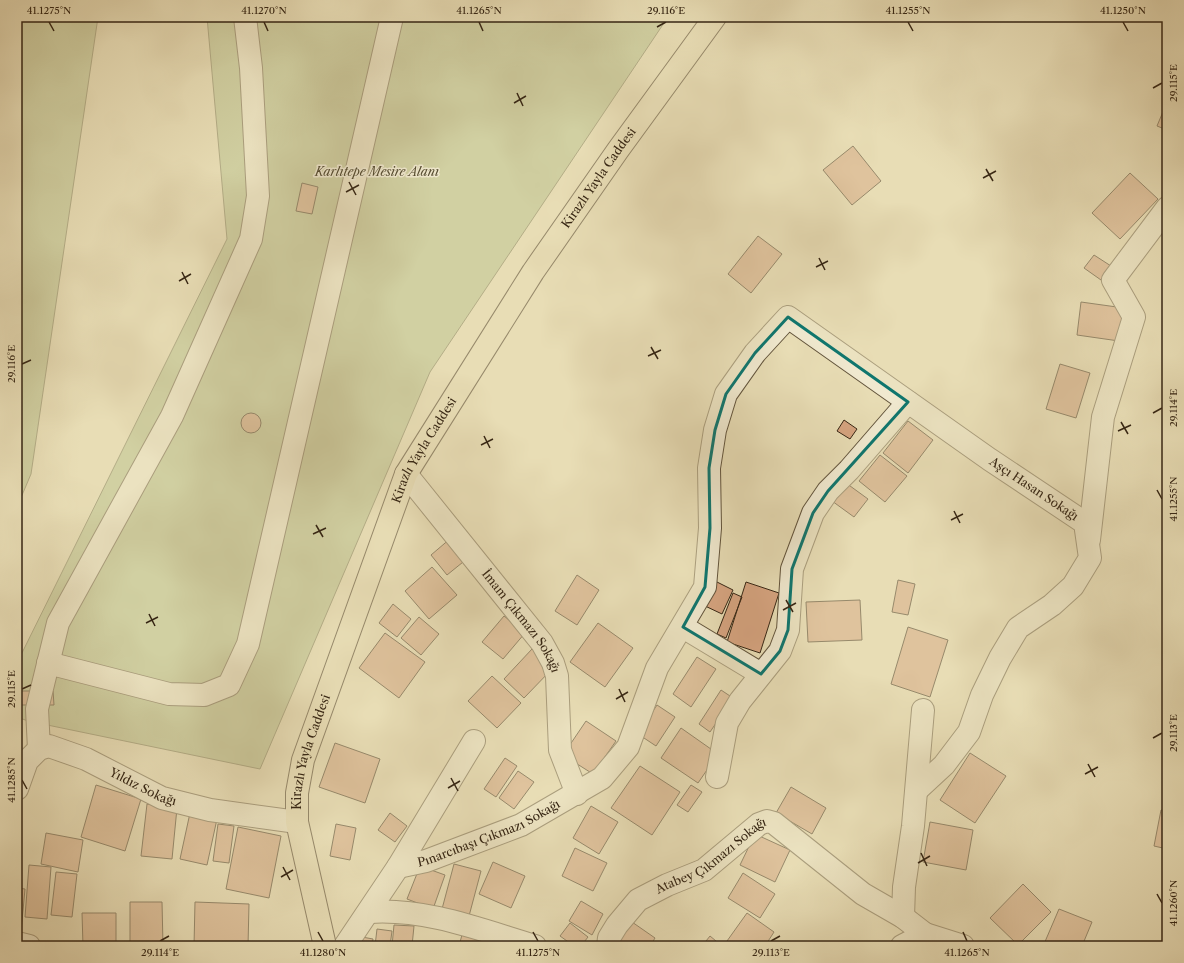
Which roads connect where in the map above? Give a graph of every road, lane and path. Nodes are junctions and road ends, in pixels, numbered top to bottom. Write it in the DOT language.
graph roads {
  1 [pos="245,17"];
  2 [pos="392,17"];
  3 [pos="715,17"];
  4 [pos="1167,208"];
  5 [pos="788,317"];
  6 [pos="908,402"];
  7 [pos="406,474"];
  8 [pos="1089,543"];
  9 [pos="683,627"];
  10 [pos="48,663"];
  11 [pos="761,674"];
  12 [pos="922,710"];
  13 [pos="474,741"];
  14 [pos="39,748"];
  15 [pos="717,777"];
  16 [pos="17,789"];
  17 [pos="917,790"];
  18 [pos="577,794"];
  19 [pos="297,822"];
  20 [pos="398,866"];
  21 [pos="369,912"];
  22 [pos="903,917"];
  23 [pos="925,934"];
  24 [pos="17,943"];
  25 [pos="29,946"];
  26 [pos="325,946"];
  27 [pos="345,946"];
  28 [pos="535,946"];
  29 [pos="608,946"];
  30 [pos="902,946"];
  31 [pos="963,946"];
  1 -- 10 [label="street"];
  2 -- 10 [label="street"];
  3 -- 7 [label="main road, Kirazlı Yayla Caddesi"];
  4 -- 8 [label="street"];
  5 -- 6 [label="street, Aşçı Hasan Sokağı"];
  5 -- 9 [label="street, Pınarcıbaşı Çıkmazı Sokağı"];
  6 -- 8 [label="street, Aşçı Hasan Sokağı"];
  6 -- 11 [label="street"];
  7 -- 18 [label="street, İmam Çıkmazı Sokağı"];
  7 -- 19 [label="main road, Kirazlı Yayla Caddesi"];
  8 -- 17 [label="street, Aşçı Hasan Sokağı"];
  9 -- 11 [label="street"];
  9 -- 18 [label="street, Pınarcıbaşı Çıkmazı Sokağı"];
  10 -- 14 [label="street"];
  11 -- 15 [label="street"];
  12 -- 17 [label="street"];
  13 -- 20 [label="street, Pınarcıbaşı Çıkmazı Sokağı"];
  14 -- 16 [label="street"];
  14 -- 19 [label="street, Yıldız Sokağı"];
  17 -- 22 [label="street"];
  18 -- 20 [label="street, Pınarcıbaşı Çıkmazı Sokağı"];
  19 -- 26 [label="main road, Kirazlı Yayla Caddesi"];
  20 -- 21 [label="street, Pınarcıbaşı Çıkmazı Sokağı"];
  21 -- 27 [label="street, Pınarcıbaşı Çıkmazı Sokağı"];
  21 -- 28 [label="street"];
  22 -- 23 [label="street, Atabey Çıkmazı Sokağı"];
  22 -- 29 [label="street, Atabey Çıkmazı Sokağı"];
  23 -- 30 [label="street"];
  23 -- 31 [label="street"];
  24 -- 25 [label="street"];
}
